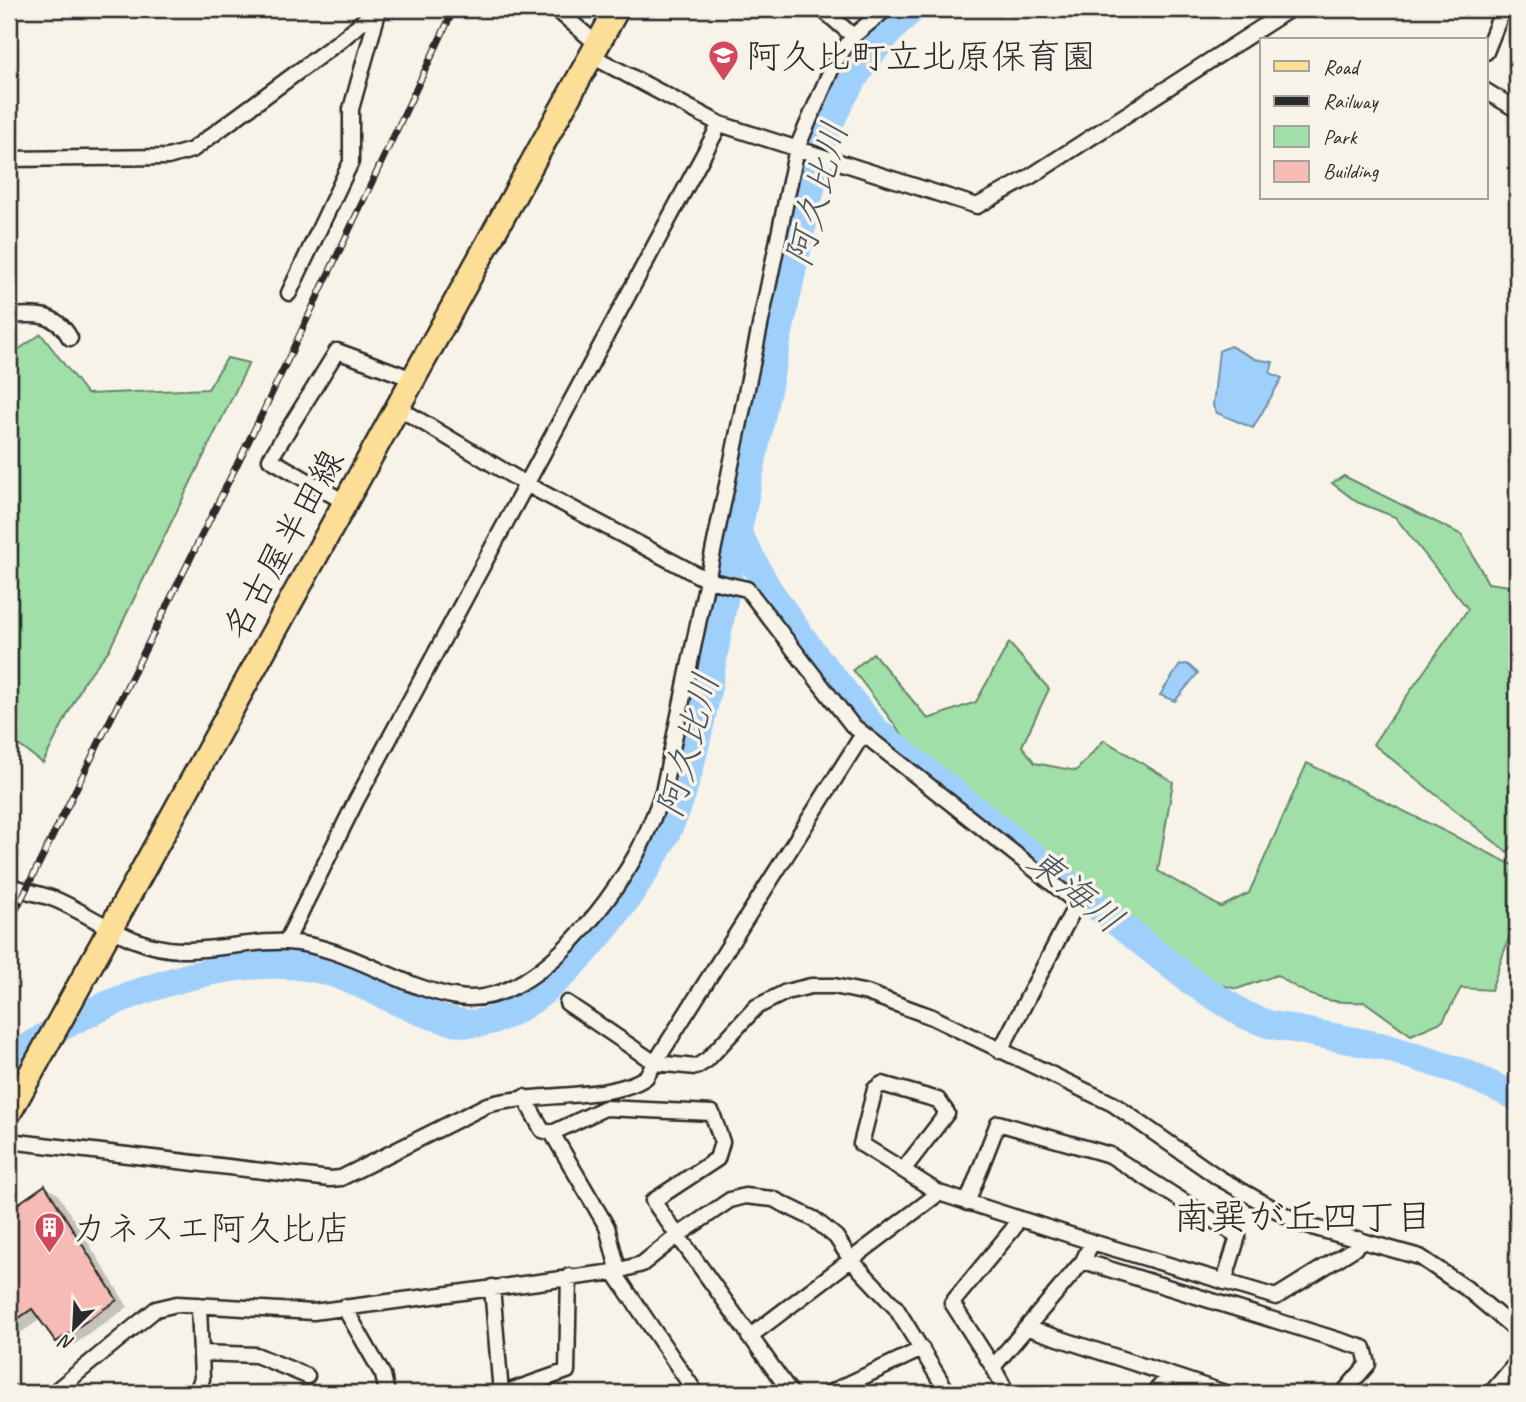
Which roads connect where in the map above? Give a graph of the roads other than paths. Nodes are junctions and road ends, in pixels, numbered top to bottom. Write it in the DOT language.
graph roads {
  1 [pos="378,9"];
  2 [pos="556,9"];
  3 [pos="617,9"];
  4 [pos="822,9"];
  5 [pos="886,9"];
  6 [pos="1290,9"];
  7 [pos="1503,9"];
  8 [pos="853,36"];
  9 [pos="1488,47"];
  10 [pos="594,50"];
  11 [pos="1488,92"];
  12 [pos="1517,110"];
  13 [pos="720,124"];
  14 [pos="797,148"];
  15 [pos="9,159"];
  16 [pos="289,293"];
  17 [pos="9,316"];
  18 [pos="70,338"];
  19 [pos="413,379"];
  20 [pos="397,407"];
  21 [pos="526,484"];
  22 [pos="346,503"];
  23 [pos="707,580"];
  24 [pos="863,734"];
  25 [pos="9,884"];
  26 [pos="110,928"];
  27 [pos="286,942"];
  28 [pos="567,1003"];
  29 [pos="1000,1052"];
  30 [pos="655,1063"];
  31 [pos="524,1097"];
  32 [pos="9,1113"];
  33 [pos="552,1133"];
  34 [pos="9,1141"];
  35 [pos="903,1170"];
  36 [pos="939,1194"];
  37 [pos="967,1202"];
  38 [pos="1018,1218"];
  39 [pos="677,1236"];
  40 [pos="1358,1239"];
  41 [pos="1092,1242"];
  42 [pos="850,1260"];
  43 [pos="1083,1261"];
  44 [pos="616,1270"];
  45 [pos="569,1276"];
  46 [pos="1224,1282"];
  47 [pos="492,1287"];
  48 [pos="199,1304"];
  49 [pos="344,1307"];
  50 [pos="1028,1328"];
  51 [pos="1517,1331"];
  52 [pos="749,1338"];
  53 [pos="922,1349"];
  54 [pos="201,1353"];
  55 [pos="1517,1362"];
  56 [pos="993,1367"];
  57 [pos="307,1376"];
  58 [pos="1168,1377"];
  59 [pos="53,1393"];
  60 [pos="196,1393"];
  61 [pos="387,1393"];
  62 [pos="502,1393"];
  63 [pos="694,1393"];
  64 [pos="791,1393"];
  65 [pos="829,1393"];
  66 [pos="948,1393"];
  67 [pos="1007,1393"];
  68 [pos="1154,1393"];
  69 [pos="1225,1393"];
  70 [pos="1343,1393"];
  71 [pos="1491,1393"];
  1 -- 15 [label="street"];
  1 -- 16 [label="street"];
  2 -- 10 [label="street"];
  3 -- 10 [label="main road, 名古屋半田線"];
  4 -- 8 [label="street"];
  5 -- 8 [label="street"];
  6 -- 14 [label="street"];
  7 -- 9 [label="street"];
  8 -- 14 [label="street"];
  10 -- 13 [label="street"];
  10 -- 19 [label="main road, 名古屋半田線"];
  11 -- 12 [label="street"];
  13 -- 14 [label="street"];
  13 -- 21 [label="street"];
  14 -- 23 [label="street"];
  17 -- 18 [label="street"];
  19 -- 20 [label="main road, 名古屋半田線"];
  19 -- 22 [label="street"];
  20 -- 21 [label="street"];
  20 -- 22 [label="main road, 名古屋半田線"];
  21 -- 23 [label="street"];
  21 -- 27 [label="street"];
  22 -- 26 [label="main road, 名古屋半田線"];
  23 -- 24 [label="street"];
  23 -- 27 [label="street"];
  24 -- 29 [label="street"];
  24 -- 30 [label="street"];
  25 -- 26 [label="street"];
  26 -- 27 [label="street"];
  26 -- 32 [label="main road, 名古屋半田線"];
  28 -- 30 [label="street"];
  29 -- 30 [label="street"];
  29 -- 40 [label="street"];
  30 -- 31 [label="street"];
  31 -- 33 [label="street"];
  31 -- 34 [label="street"];
  33 -- 39 [label="street"];
  33 -- 44 [label="street"];
  35 -- 35 [label="street"];
  35 -- 36 [label="street"];
  36 -- 37 [label="street"];
  36 -- 42 [label="street"];
  37 -- 38 [label="street"];
  37 -- 46 [label="street"];
  38 -- 41 [label="street"];
  38 -- 56 [label="street"];
  39 -- 42 [label="street"];
  39 -- 44 [label="street"];
  39 -- 52 [label="street"];
  40 -- 46 [label="street"];
  40 -- 51 [label="street"];
  41 -- 43 [label="street"];
  41 -- 46 [label="street"];
  42 -- 52 [label="street"];
  42 -- 53 [label="street"];
  43 -- 50 [label="street"];
  43 -- 70 [label="street"];
  44 -- 45 [label="street"];
  44 -- 63 [label="street"];
  45 -- 47 [label="street"];
  45 -- 62 [label="street"];
  47 -- 49 [label="street"];
  47 -- 62 [label="street"];
  48 -- 49 [label="street"];
  48 -- 54 [label="street"];
  48 -- 59 [label="street"];
  49 -- 61 [label="street"];
  50 -- 56 [label="street"];
  50 -- 58 [label="street"];
  52 -- 64 [label="street"];
  53 -- 65 [label="street"];
  53 -- 66 [label="street"];
  54 -- 57 [label="street"];
  54 -- 60 [label="street"];
  55 -- 71 [label="street"];
  56 -- 67 [label="street"];
  58 -- 68 [label="street"];
  58 -- 69 [label="street"];
}
